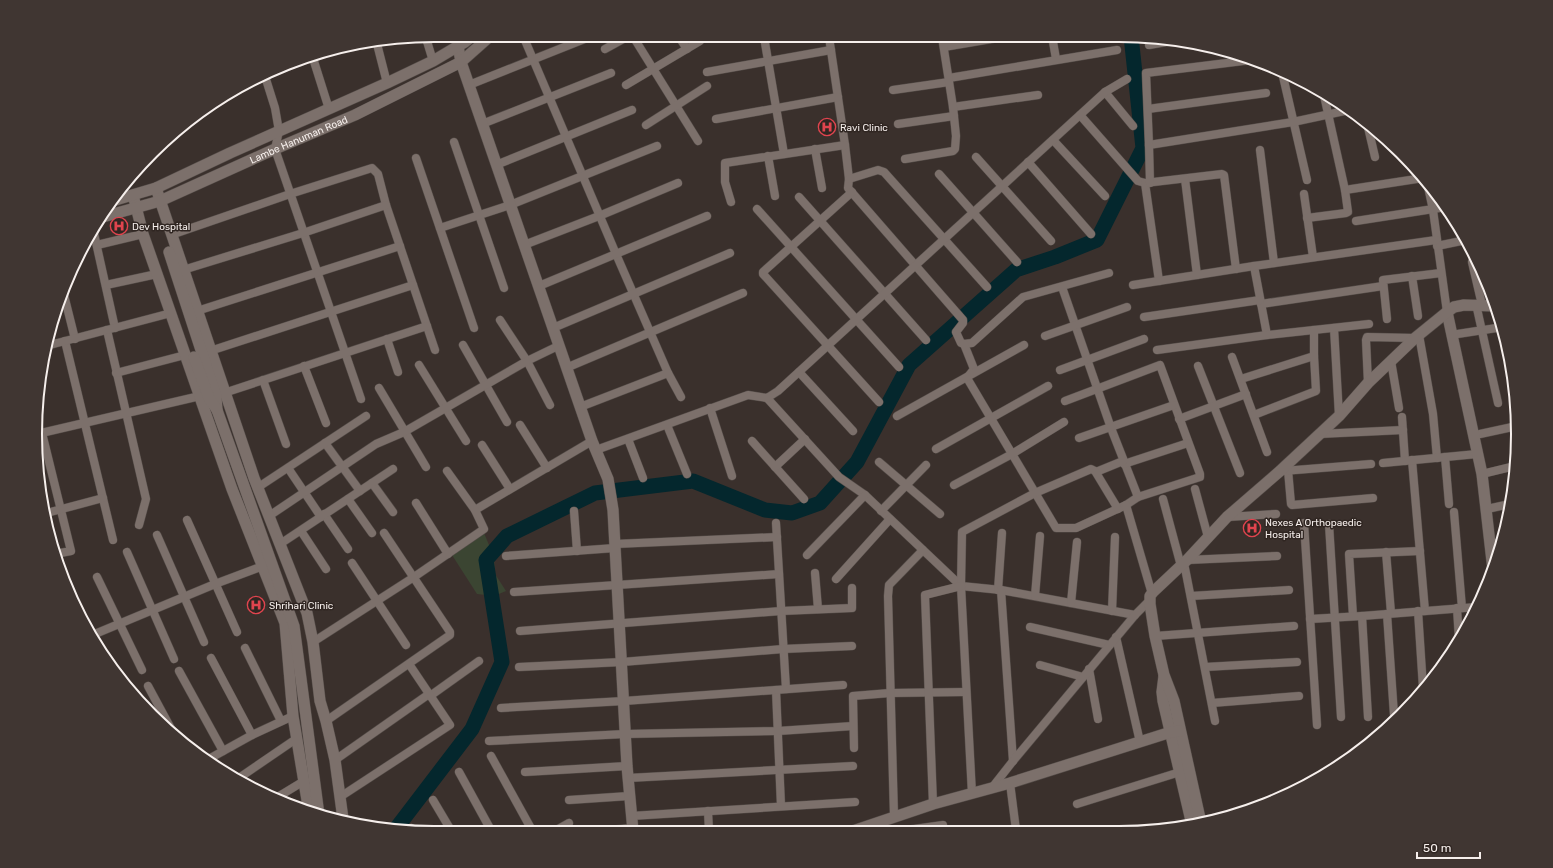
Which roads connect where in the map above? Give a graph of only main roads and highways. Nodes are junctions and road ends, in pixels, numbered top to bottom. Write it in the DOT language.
graph roads {
  1 [pos="462,42"];
  2 [pos="464,42"];
  3 [pos="484,42"];
  4 [pos="461,62"];
  5 [pos="156,188"];
  6 [pos="133,195"];
  7 [pos="120,199"];
  8 [pos="161,204"];
  9 [pos="138,213"];
  10 [pos="107,217"];
  11 [pos="1489,306"];
  12 [pos="1447,312"];
  13 [pos="217,410"];
  14 [pos="1496,543"];
  15 [pos="320,701"];
  16 [pos="305,704"];
  17 [pos="293,711"];
  18 [pos="1176,732"];
  19 [pos="308,805"];
  20 [pos="318,808"];
  21 [pos="342,815"];
  22 [pos="1199,817"];
  23 [pos="1191,819"];
  24 [pos="632,826"];
  25 [pos="867,826"];
  1 -- 5 [label="main road, Lambe Hanuman Road"];
  2 -- 4 [label="main road"];
  3 -- 4 [label="main road, Lambe Hanuman Road"];
  4 -- 8 [label="main road, Lambe Hanuman Road"];
  4 -- 24 [label="main road"];
  5 -- 6 [label="main road, Lambe Hanuman Road"];
  5 -- 8 [label="main road"];
  6 -- 7 [label="main road, Lambe Hanuman Road"];
  6 -- 9 [label="main road"];
  8 -- 9 [label="main road, Lambe Hanuman Road"];
  8 -- 13 [label="main road"];
  8 -- 15 [label="main road"];
  9 -- 10 [label="main road, Lambe Hanuman Road"];
  9 -- 13 [label="main road"];
  9 -- 17 [label="main road"];
  11 -- 12 [label="main road"];
  12 -- 14 [label="main road"];
  12 -- 18 [label="main road"];
  13 -- 16 [label="main road"];
  15 -- 16 [label="main road"];
  15 -- 21 [label="main road"];
  16 -- 17 [label="main road"];
  16 -- 20 [label="main road"];
  17 -- 19 [label="main road"];
  18 -- 22 [label="main road"];
  18 -- 23 [label="main road"];
  18 -- 25 [label="main road"];
}
